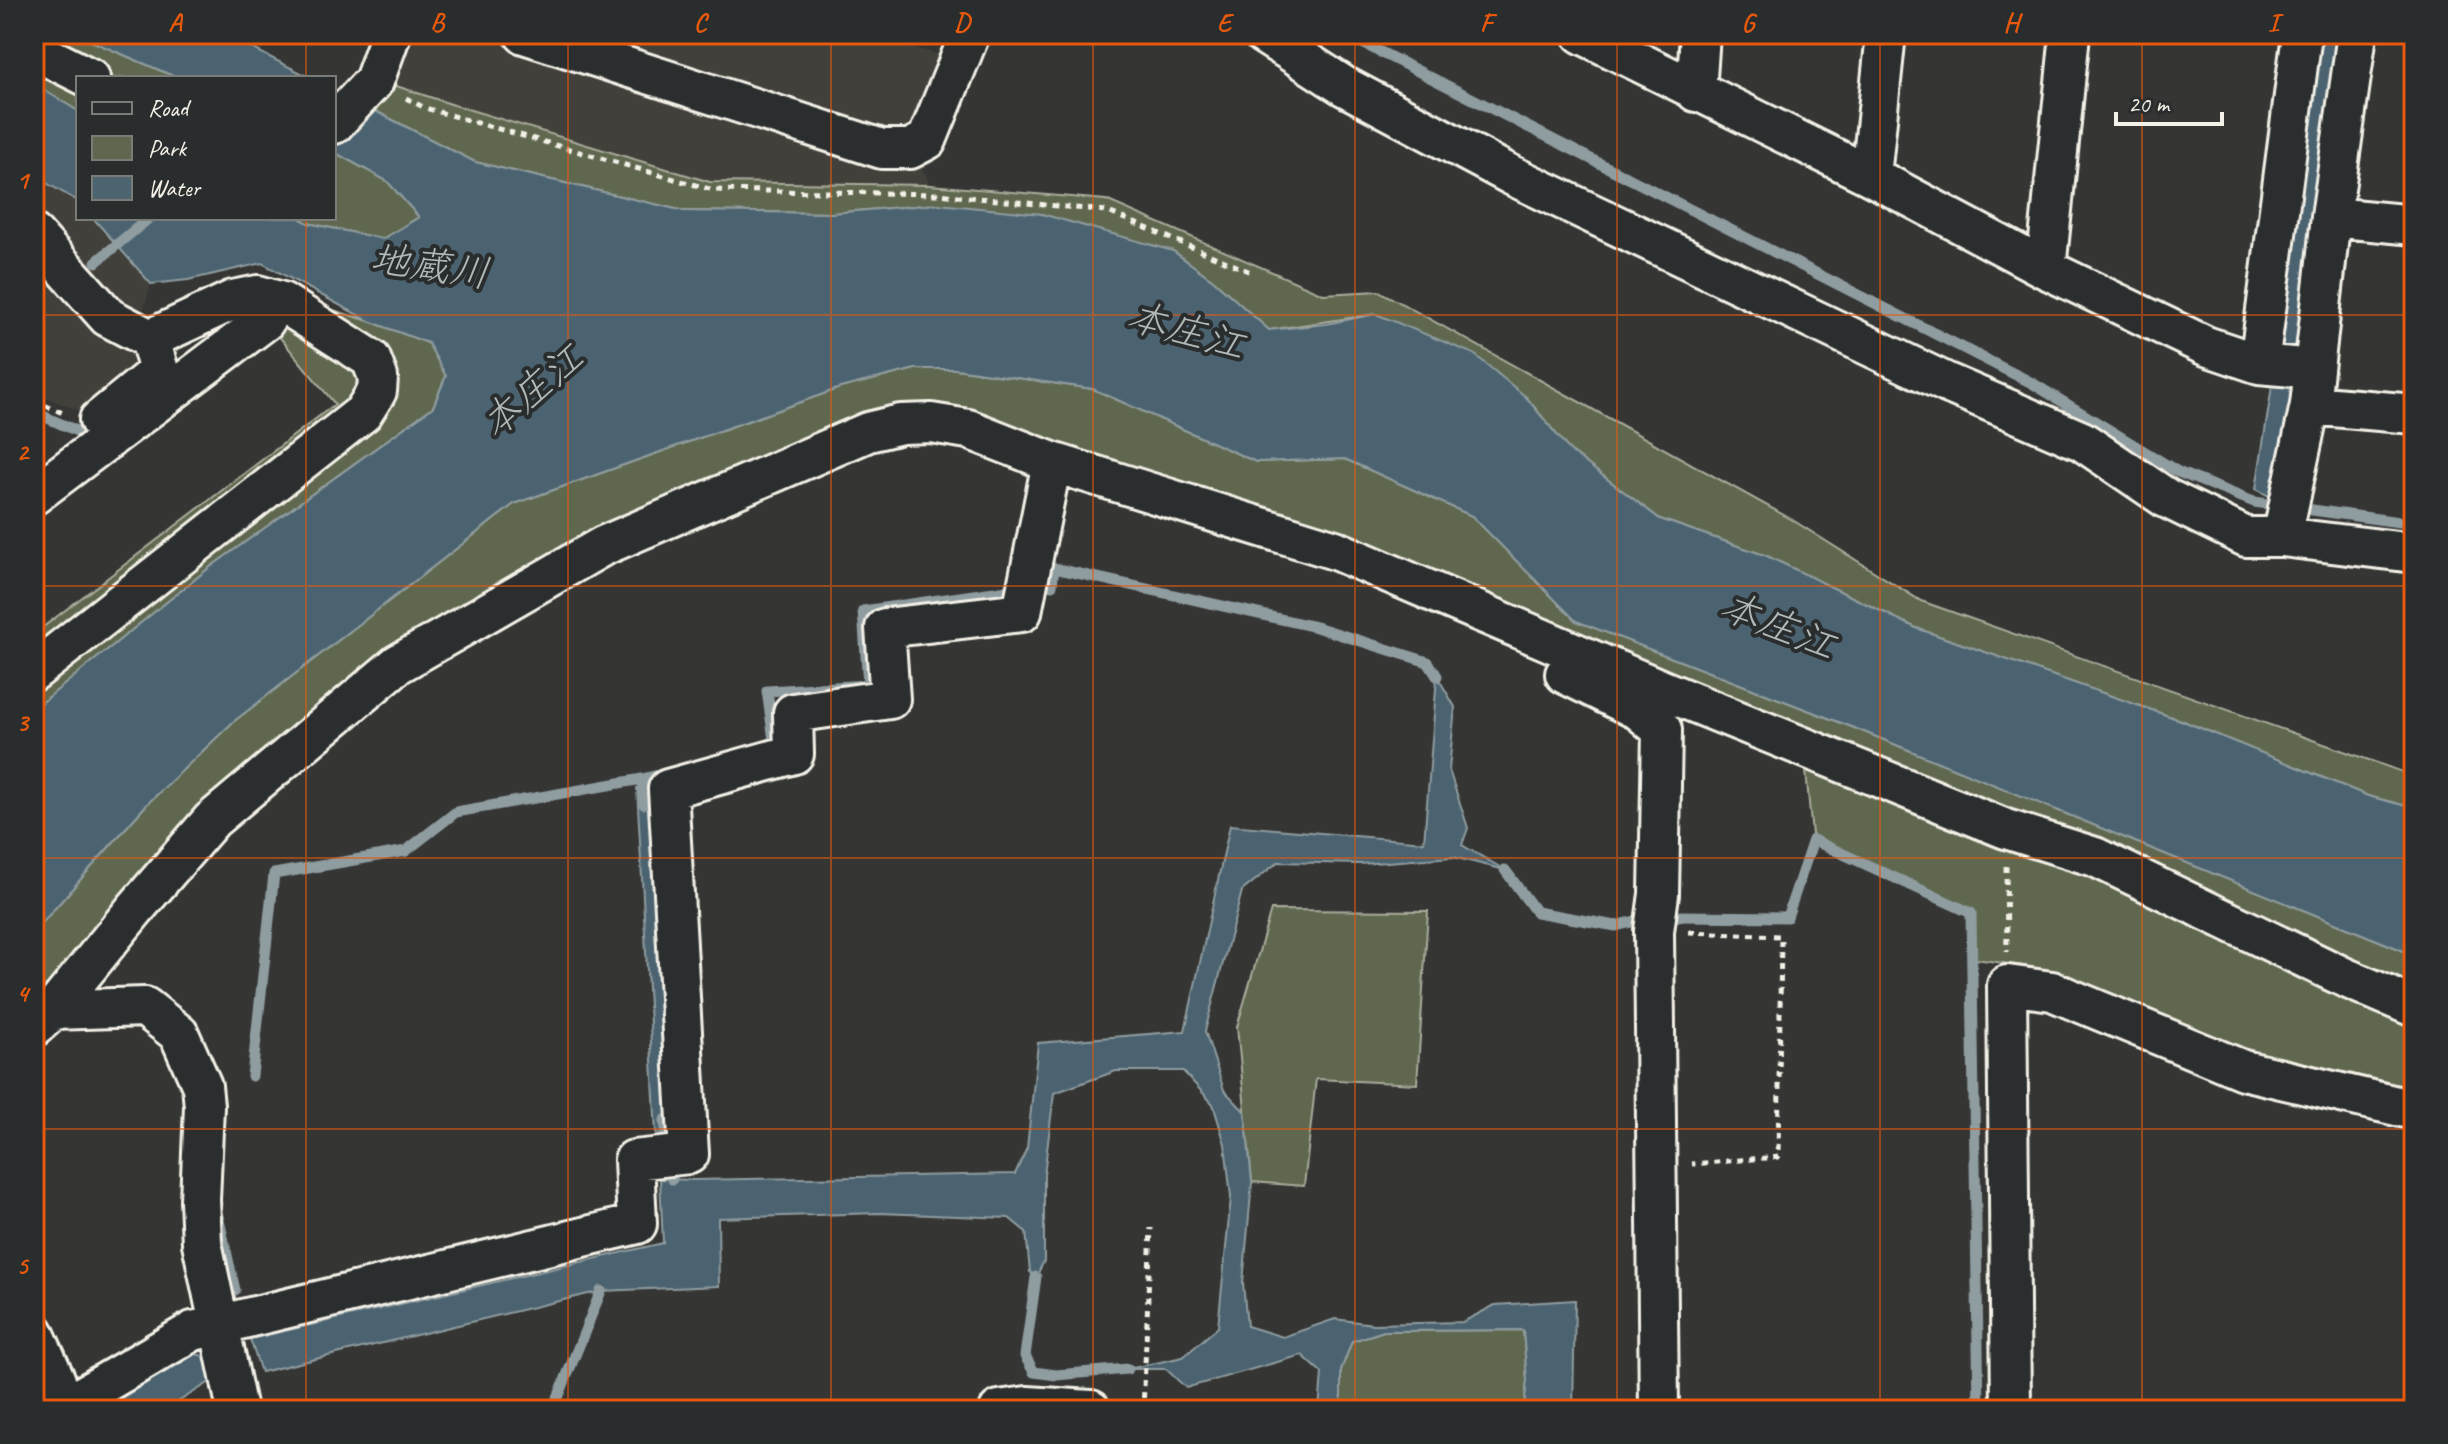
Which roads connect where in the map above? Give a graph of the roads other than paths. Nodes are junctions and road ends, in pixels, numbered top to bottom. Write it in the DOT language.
graph roads {
  1 [pos="391,34"];
  2 [pos="970,34"];
  3 [pos="1263,34"];
  4 [pos="1582,34"];
  5 [pos="1700,34"];
  6 [pos="1886,34"];
  7 [pos="2070,34"];
  8 [pos="2302,34"];
  9 [pos="2357,34"];
  10 [pos="530,35"];
  11 [pos="34,50"];
  12 [pos="86,76"];
  13 [pos="1696,92"];
  14 [pos="336,122"];
  15 [pos="1871,176"];
  16 [pos="2331,217"];
  17 [pos="2414,225"];
  18 [pos="34,234"];
  19 [pos="2046,269"];
  20 [pos="265,321"];
  21 [pos="150,339"];
  22 [pos="2291,374"];
  23 [pos="2414,414"];
  24 [pos="109,439"];
  25 [pos="1052,462"];
  26 [pos="34,495"];
  27 [pos="2287,517"];
  28 [pos="2414,553"];
  29 [pos="1518,627"];
  30 [pos="34,671"];
  31 [pos="1662,730"];
  32 [pos="1806,747"];
  33 [pos="2414,1007"];
  34 [pos="44,1018"];
  35 [pos="2414,1110"];
  36 [pos="218,1324"];
  37 [pos="34,1332"];
  38 [pos="58,1395"];
  39 [pos="237,1410"];
  40 [pos="999,1410"];
  41 [pos="1091,1410"];
  42 [pos="1659,1410"];
  43 [pos="2011,1410"];
  1 -- 14 [label="street"];
  2 -- 10 [label="street"];
  3 -- 27 [label="street"];
  4 -- 13 [label="street"];
  5 -- 13 [label="street"];
  6 -- 15 [label="street"];
  7 -- 19 [label="street"];
  8 -- 22 [label="street"];
  9 -- 16 [label="street"];
  11 -- 12 [label="street"];
  13 -- 15 [label="street"];
  15 -- 19 [label="street"];
  16 -- 17 [label="street"];
  16 -- 22 [label="street"];
  18 -- 21 [label="street"];
  19 -- 22 [label="street"];
  20 -- 24 [label="street"];
  21 -- 24 [label="street"];
  21 -- 30 [label="street"];
  22 -- 23 [label="street"];
  22 -- 27 [label="street"];
  24 -- 26 [label="street"];
  25 -- 29 [label="street"];
  25 -- 34 [label="street"];
  25 -- 36 [label="street"];
  27 -- 28 [label="street"];
  29 -- 31 [label="street"];
  29 -- 32 [label="street"];
  31 -- 32 [label="street"];
  31 -- 42 [label="street"];
  32 -- 33 [label="street"];
  34 -- 36 [label="street"];
  35 -- 43 [label="street"];
  36 -- 38 [label="street"];
  36 -- 39 [label="street"];
  37 -- 38 [label="street"];
  40 -- 41 [label="street"];
}
